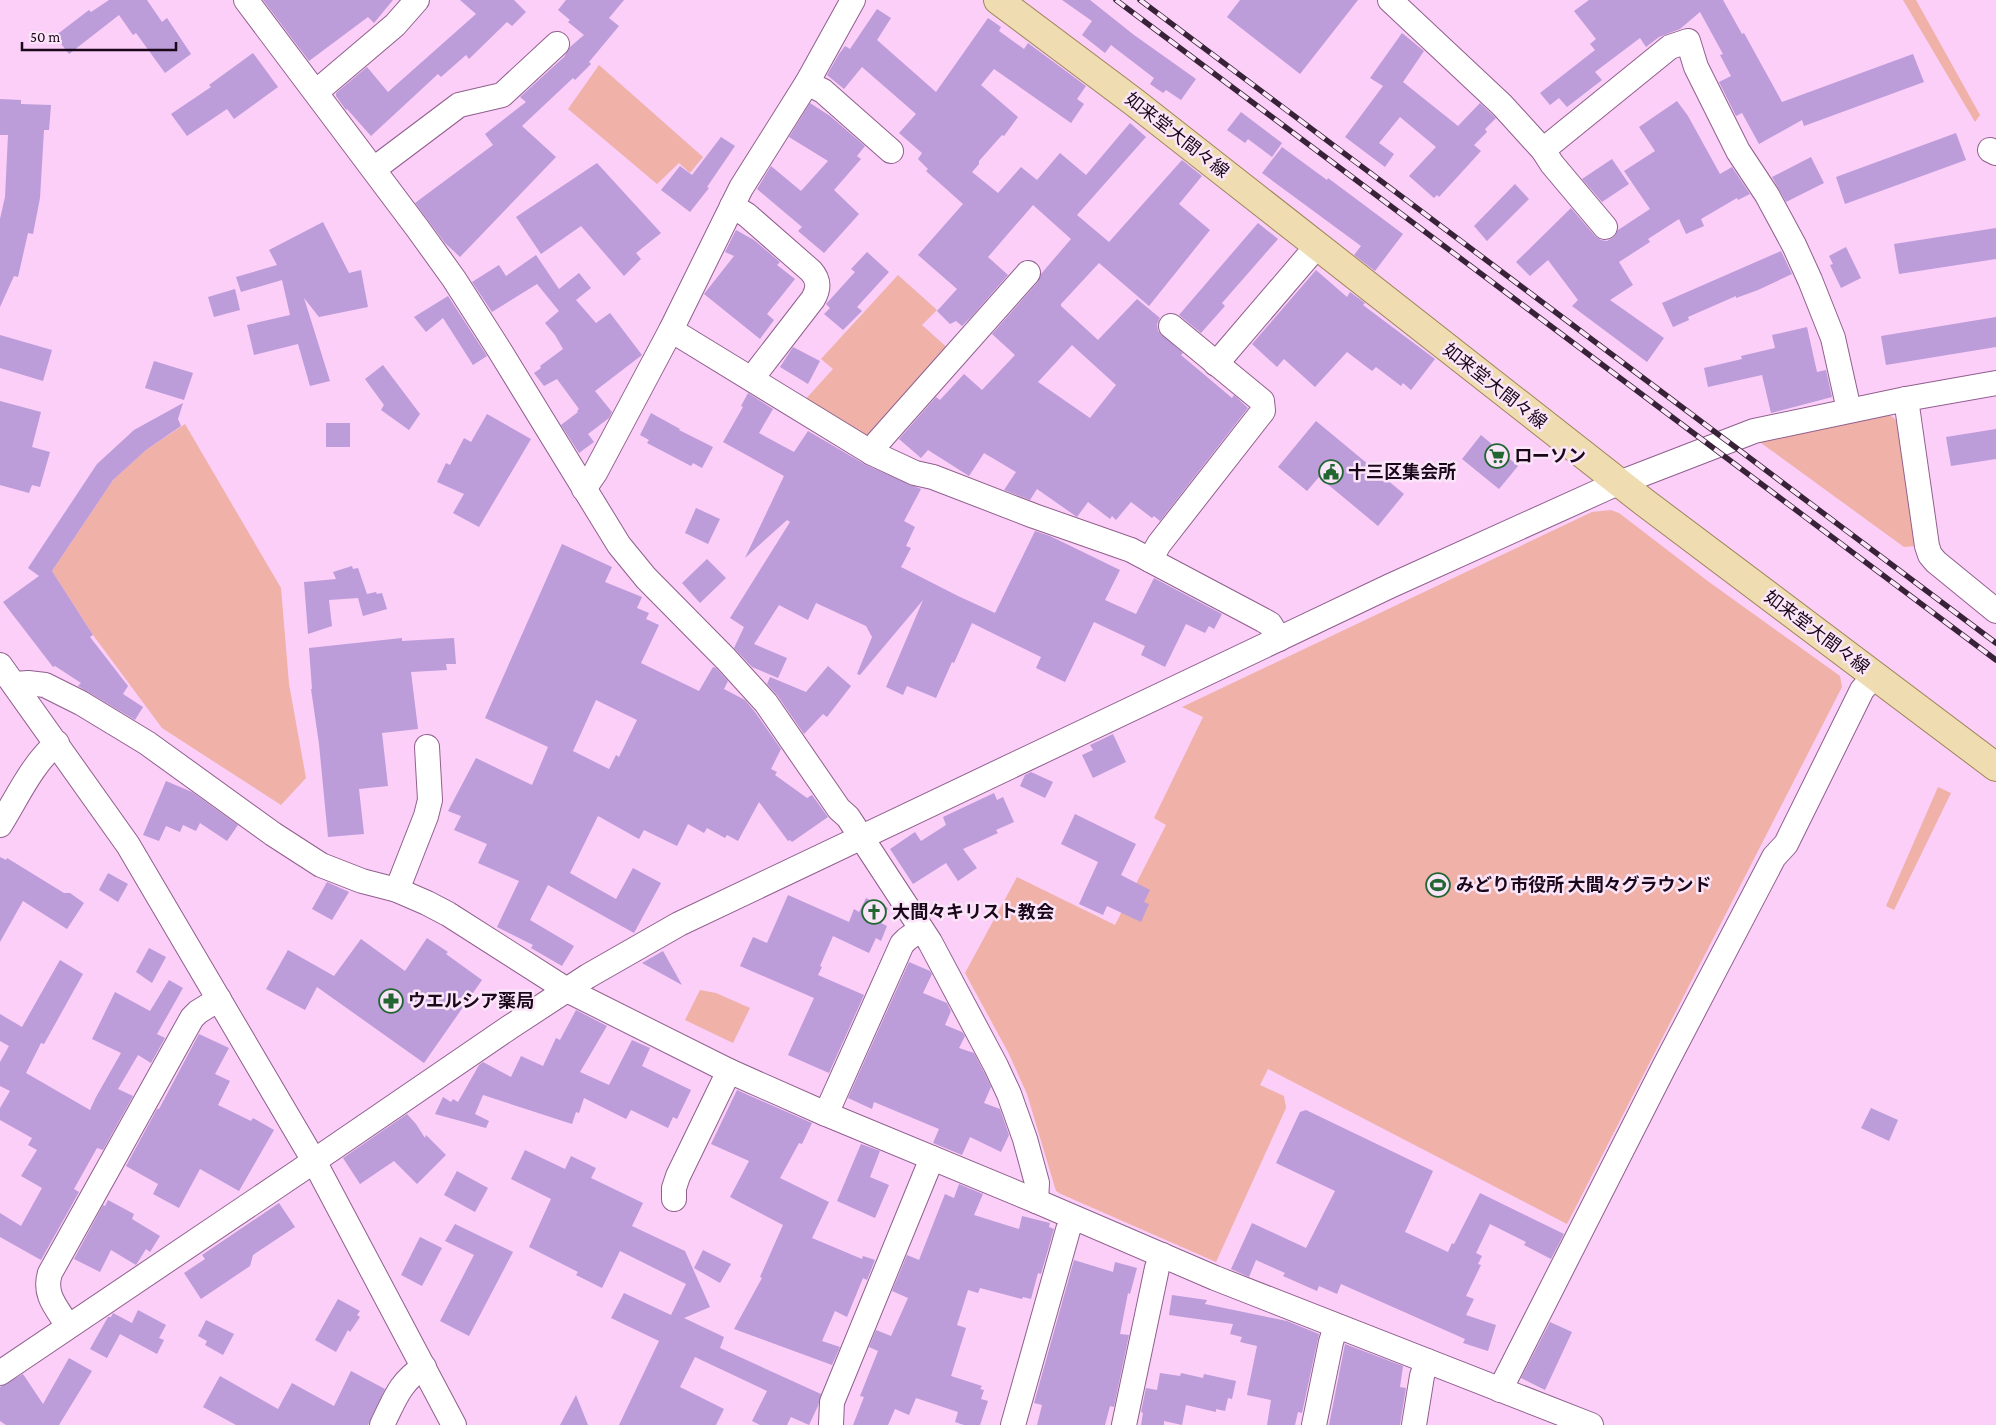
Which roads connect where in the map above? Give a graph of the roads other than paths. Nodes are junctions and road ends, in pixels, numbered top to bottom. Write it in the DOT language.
graph roads {
  1 [pos="246,0"];
  2 [pos="417,0"];
  3 [pos="853,0"];
  4 [pos="998,0"];
  5 [pos="1390,0"];
  6 [pos="557,44"];
  7 [pos="807,83"];
  8 [pos="316,92"];
  9 [pos="1543,150"];
  10 [pos="891,151"];
  11 [pos="374,169"];
  12 [pos="732,206"];
  13 [pos="1604,227"];
  14 [pos="1317,246"];
  15 [pos="1028,273"];
  16 [pos="1171,326"];
  17 [pos="670,330"];
  18 [pos="1216,364"];
  19 [pos="752,378"];
  20 [pos="1996,383"];
  21 [pos="1906,399"];
  22 [pos="1849,410"];
  23 [pos="872,453"];
  24 [pos="1621,484"];
  25 [pos="584,489"];
  26 [pos="1150,560"];
  27 [pos="1996,611"];
  28 [pos="1279,639"];
  29 [pos="0,665"];
  30 [pos="1874,675"];
  31 [pos="15,684"];
  32 [pos="57,743"];
  33 [pos="427,747"];
  34 [pos="1996,767"];
  35 [pos="0,826"];
  36 [pos="862,838"];
  37 [pos="397,890"];
  38 [pos="921,929"];
  39 [pos="566,990"];
  40 [pos="219,999"];
  41 [pos="729,1071"];
  42 [pos="826,1114"];
  43 [pos="932,1158"];
  44 [pos="314,1161"];
  45 [pos="674,1199"];
  46 [pos="1036,1201"];
  47 [pos="1074,1218"];
  48 [pos="1162,1255"];
  49 [pos="68,1326"];
  50 [pos="1336,1326"];
  51 [pos="1428,1361"];
  52 [pos="424,1367"];
  53 [pos="0,1373"];
  54 [pos="1500,1390"];
  55 [pos="1565,1421"];
  56 [pos="831,1424"];
  57 [pos="382,1425"];
  58 [pos="454,1425"];
  59 [pos="1013,1425"];
  60 [pos="1124,1425"];
  61 [pos="1314,1425"];
  62 [pos="1414,1425"];
  63 [pos="1591,1425"];
  1 -- 8 [label="street"];
  2 -- 8 [label="street"];
  3 -- 7 [label="street"];
  4 -- 14 [label="main road, 如来堂大間々線"];
  5 -- 9 [label="street"];
  6 -- 11 [label="street"];
  7 -- 10 [label="street"];
  7 -- 12 [label="street"];
  8 -- 11 [label="street"];
  9 -- 13 [label="street"];
  9 -- 22 [label="street"];
  11 -- 25 [label="street"];
  12 -- 17 [label="street"];
  12 -- 19 [label="street"];
  14 -- 18 [label="street"];
  14 -- 24 [label="main road, 如来堂大間々線"];
  15 -- 23 [label="street"];
  16 -- 18 [label="street"];
  17 -- 19 [label="street"];
  17 -- 25 [label="street"];
  18 -- 26 [label="street"];
  19 -- 23 [label="street"];
  20 -- 21 [label="street"];
  21 -- 22 [label="street"];
  21 -- 27 [label="street"];
  22 -- 24 [label="street"];
  23 -- 26 [label="street"];
  24 -- 28 [label="street"];
  24 -- 30 [label="main road, 如来堂大間々線"];
  25 -- 36 [label="street"];
  26 -- 28 [label="street"];
  28 -- 36 [label="street"];
  29 -- 31 [label="street"];
  30 -- 34 [label="main road, 如来堂大間々線"];
  30 -- 54 [label="street"];
  31 -- 32 [label="street"];
  31 -- 37 [label="street"];
  32 -- 35 [label="street"];
  32 -- 40 [label="street"];
  33 -- 37 [label="street"];
  36 -- 38 [label="street"];
  36 -- 39 [label="street"];
  37 -- 39 [label="street"];
  38 -- 42 [label="street"];
  38 -- 46 [label="street"];
  39 -- 41 [label="street"];
  39 -- 44 [label="street"];
  40 -- 44 [label="street"];
  40 -- 49 [label="street"];
  41 -- 42 [label="street"];
  41 -- 45 [label="street"];
  42 -- 43 [label="street"];
  43 -- 46 [label="street"];
  43 -- 56 [label="street"];
  44 -- 49 [label="street"];
  44 -- 52 [label="street"];
  46 -- 47 [label="street"];
  47 -- 48 [label="street"];
  47 -- 59 [label="street"];
  48 -- 50 [label="street"];
  48 -- 60 [label="street"];
  49 -- 53 [label="street"];
  50 -- 51 [label="street"];
  50 -- 61 [label="street"];
  51 -- 54 [label="street"];
  51 -- 62 [label="street"];
  52 -- 57 [label="street"];
  52 -- 58 [label="street"];
  54 -- 55 [label="street"];
  55 -- 63 [label="street"];
}
